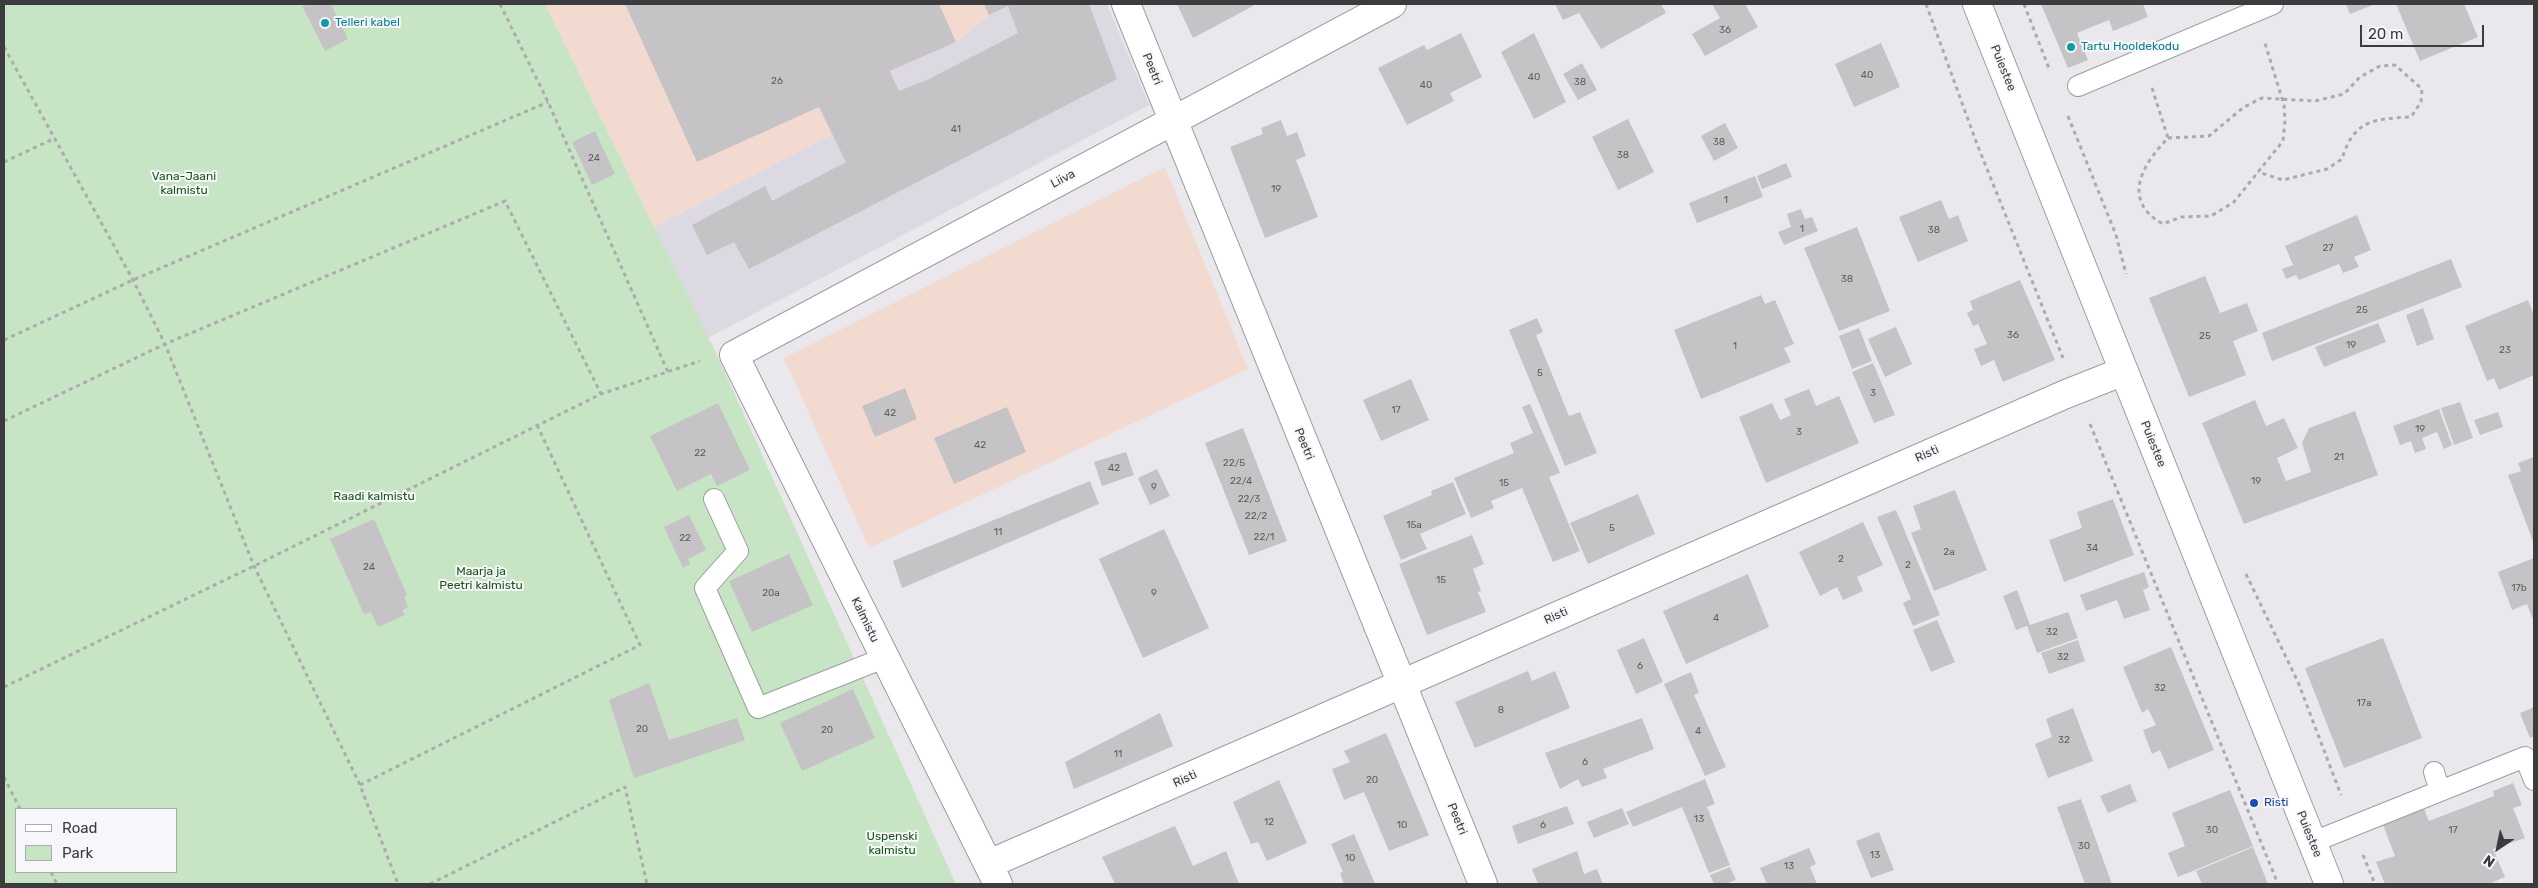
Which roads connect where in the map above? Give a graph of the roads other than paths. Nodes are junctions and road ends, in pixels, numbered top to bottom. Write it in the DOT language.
graph roads {
  1 [pos="1126,4"];
  2 [pos="1392,4"];
  3 [pos="1977,4"];
  4 [pos="2264,7"];
  5 [pos="2078,86"];
  6 [pos="1172,120"];
  7 [pos="725,355"];
  8 [pos="2124,371"];
  9 [pos="714,498"];
  10 [pos="884,658"];
  11 [pos="1402,684"];
  12 [pos="2434,772"];
  13 [pos="2534,780"];
  14 [pos="2440,791"];
  15 [pos="2313,842"];
  16 [pos="993,874"];
  17 [pos="1483,884"];
  18 [pos="2329,884"];
  1 -- 6 [label="main road, Peetri"];
  2 -- 6 [label="main road, Liiva"];
  3 -- 8 [label="main road, Puiestee"];
  4 -- 5 [label="lane"];
  6 -- 7 [label="main road, Liiva"];
  6 -- 11 [label="main road, Peetri"];
  7 -- 10 [label="main road, Kalmistu"];
  8 -- 11 [label="main road, Risti"];
  8 -- 15 [label="main road, Puiestee"];
  9 -- 10 [label="lane"];
  10 -- 16 [label="main road, Kalmistu"];
  11 -- 16 [label="main road, Risti"];
  11 -- 17 [label="main road, Peetri"];
  12 -- 14 [label="lane"];
  13 -- 14 [label="lane"];
  14 -- 15 [label="lane"];
  15 -- 18 [label="main road, Puiestee"];
}
